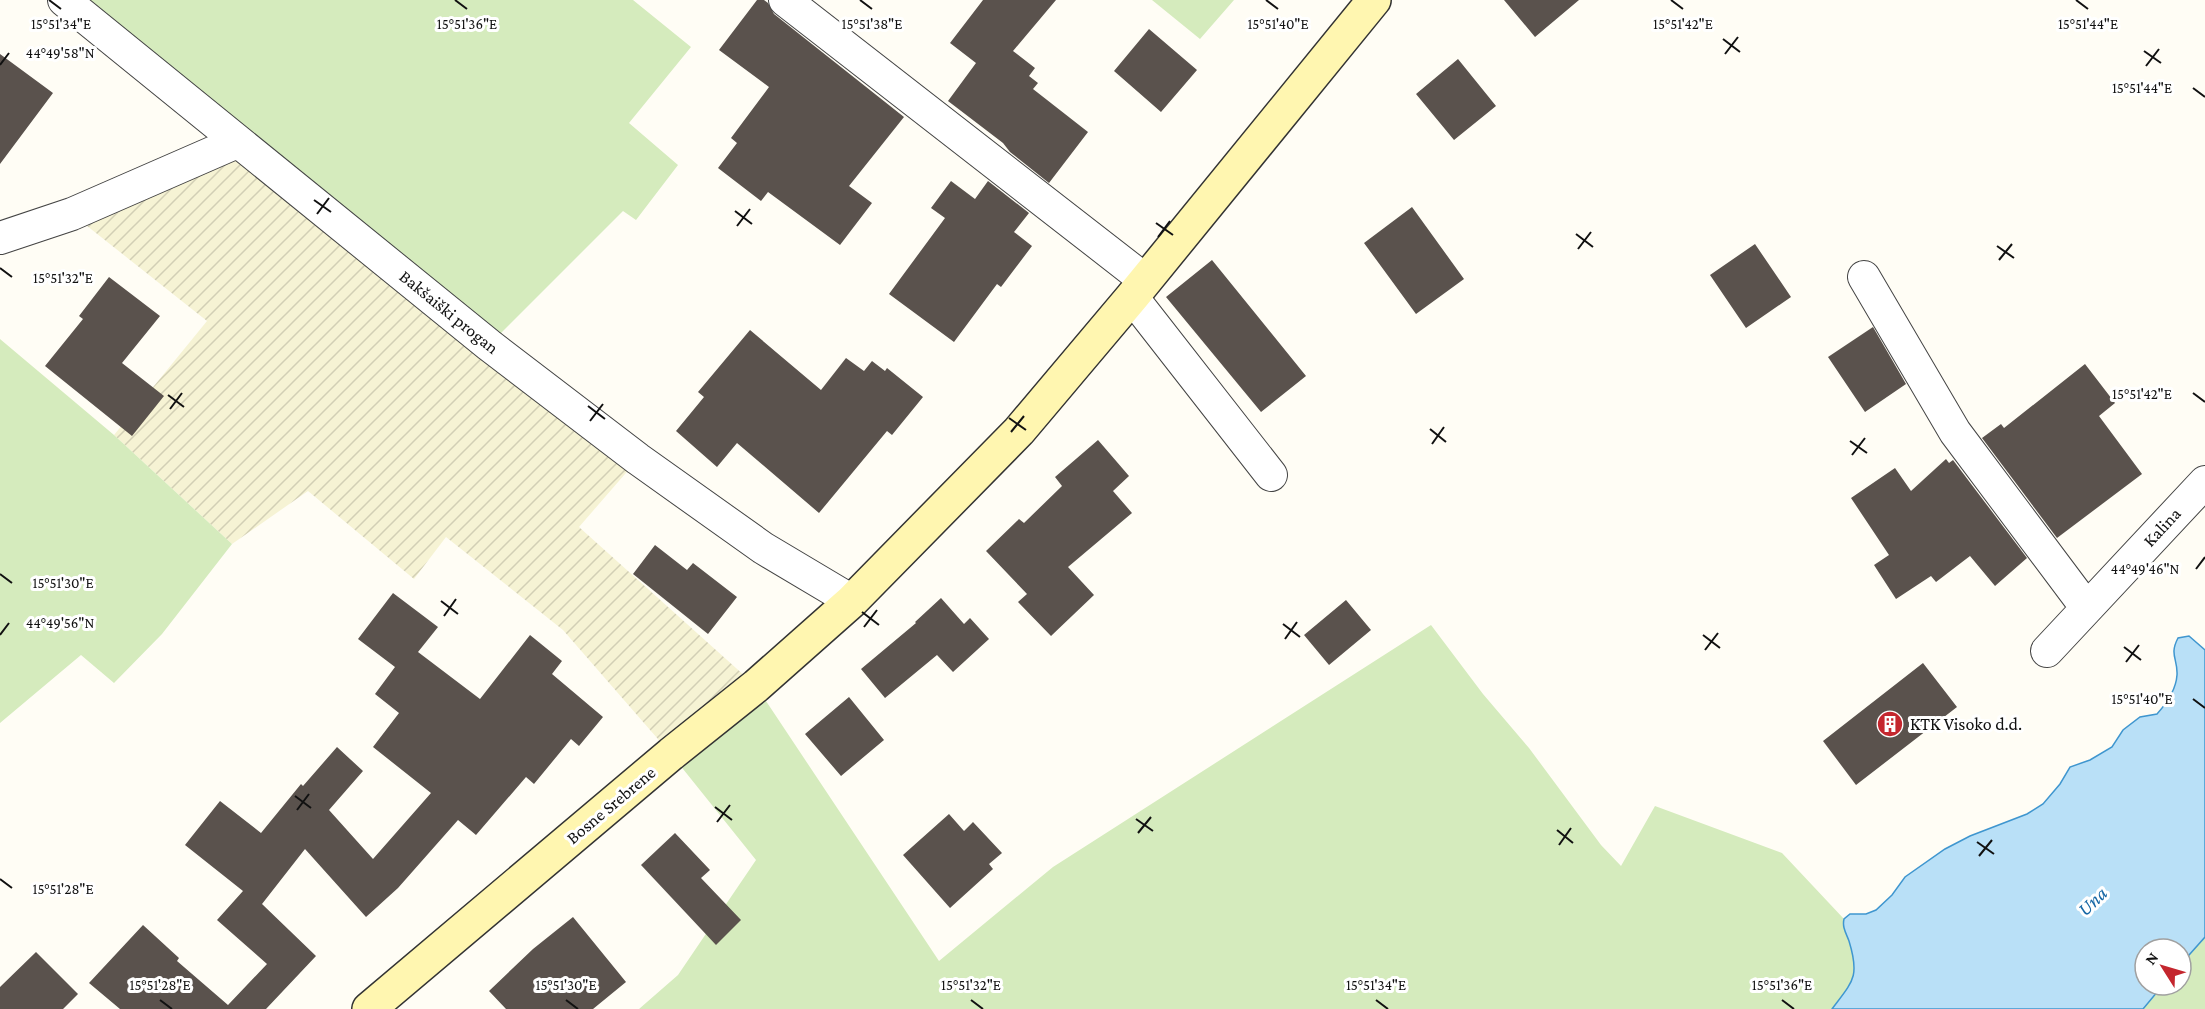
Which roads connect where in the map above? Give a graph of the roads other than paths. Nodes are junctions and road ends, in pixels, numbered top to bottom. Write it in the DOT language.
graph roads {
  1 [pos="64,0"];
  2 [pos="785,0"];
  3 [pos="1374,0"];
  4 [pos="237,142"];
  5 [pos="0,238"];
  6 [pos="1864,277"];
  7 [pos="1139,289"];
  8 [pos="1270,474"];
  9 [pos="2205,482"];
  10 [pos="852,601"];
  11 [pos="2086,607"];
  12 [pos="2047,651"];
  13 [pos="369,1009"];
  1 -- 4 [label="street, Bakšaiški progan"];
  2 -- 7 [label="street"];
  3 -- 7 [label="street, Bosne Srebrene"];
  4 -- 5 [label="street"];
  4 -- 10 [label="street, Bakšaiški progan"];
  6 -- 11 [label="street"];
  7 -- 8 [label="street"];
  7 -- 10 [label="street, Bosne Srebrene"];
  9 -- 11 [label="street, Kalina"];
  10 -- 13 [label="street, Bosne Srebrene"];
  11 -- 12 [label="street, Kalina"];
}
